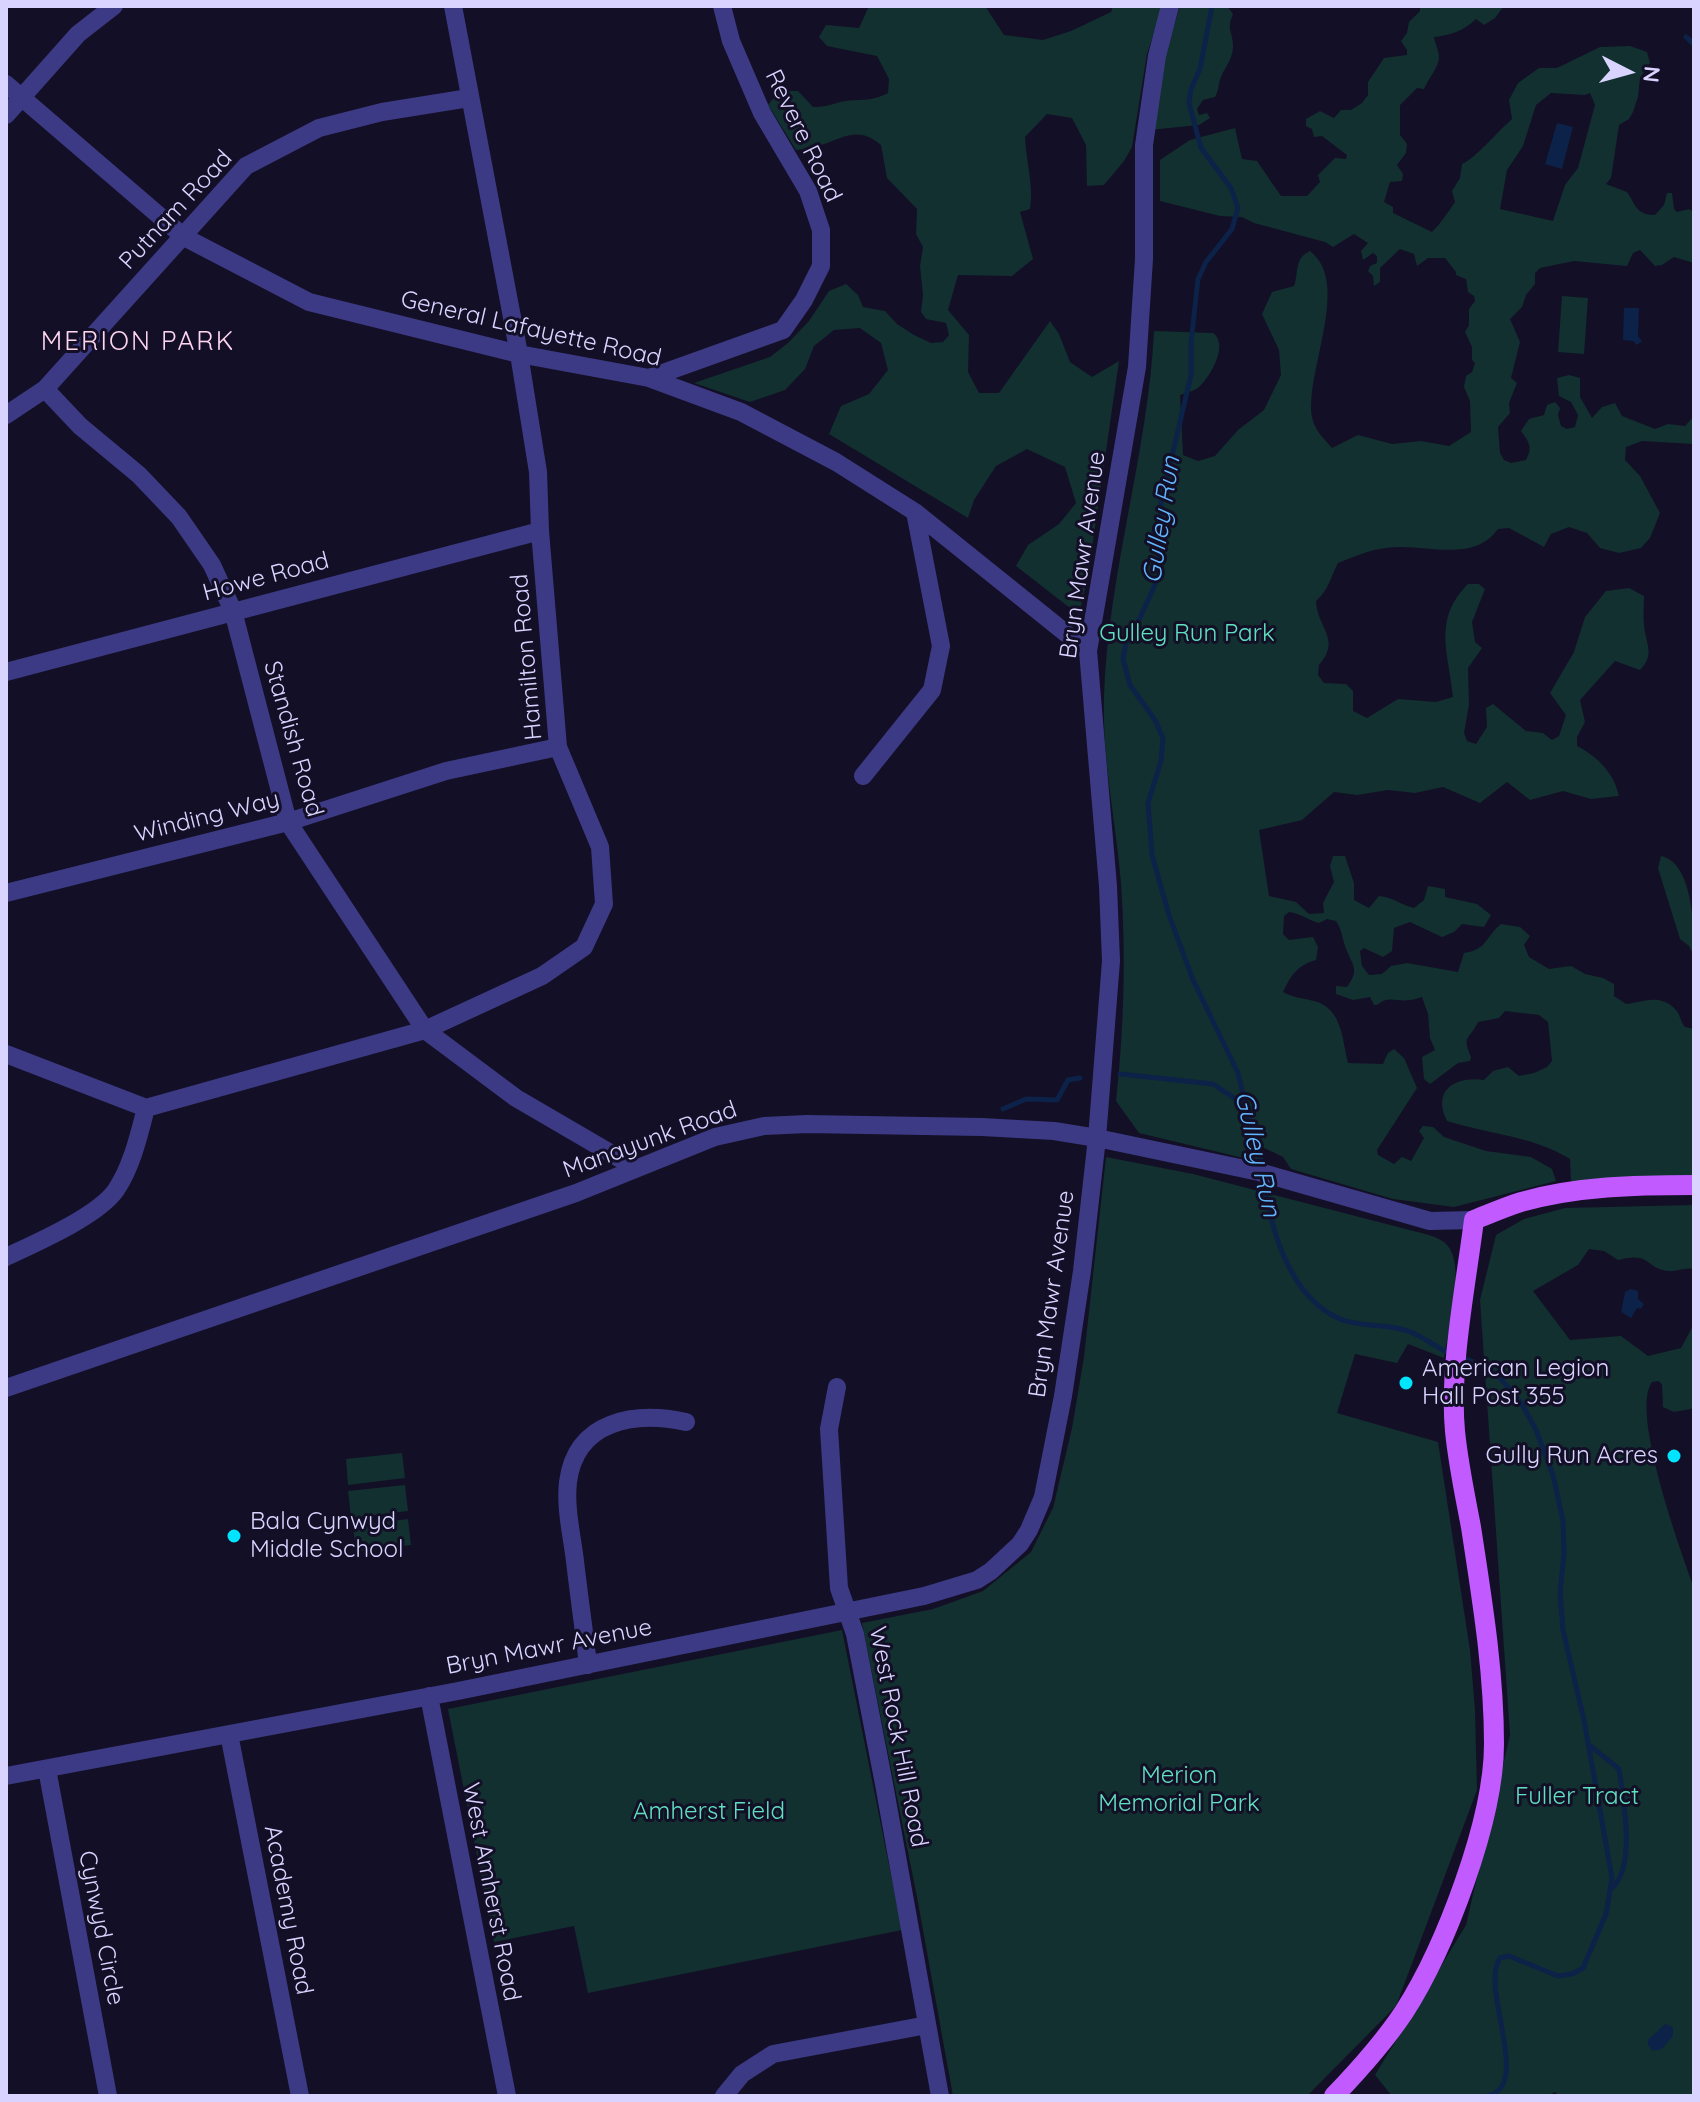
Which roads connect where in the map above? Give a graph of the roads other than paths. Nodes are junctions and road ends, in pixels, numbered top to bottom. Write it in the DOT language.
graph roads {
  1 [pos="114,6"];
  2 [pos="453,6"];
  3 [pos="722,6"];
  4 [pos="1170,6"];
  5 [pos="6,84"];
  6 [pos="23,98"];
  7 [pos="469,98"];
  8 [pos="6,115"];
  9 [pos="184,237"];
  10 [pos="519,354"];
  11 [pos="649,378"];
  12 [pos="45,389"];
  13 [pos="6,415"];
  14 [pos="915,512"];
  15 [pos="540,531"];
  16 [pos="233,611"];
  17 [pos="1088,651"];
  18 [pos="6,672"];
  19 [pos="558,747"];
  20 [pos="863,776"];
  21 [pos="288,822"];
  22 [pos="6,893"];
  23 [pos="425,1030"];
  24 [pos="6,1054"];
  25 [pos="146,1108"];
  26 [pos="1097,1138"];
  27 [pos="636,1168"];
  28 [pos="1694,1185"];
  29 [pos="1474,1220"];
  30 [pos="6,1257"];
  31 [pos="837,1387"];
  32 [pos="6,1388"];
  33 [pos="686,1422"];
  34 [pos="847,1611"];
  35 [pos="588,1665"];
  36 [pos="429,1696"];
  37 [pos="229,1734"];
  38 [pos="47,1769"];
  39 [pos="6,1776"];
  40 [pos="927,2025"];
  41 [pos="108,2096"];
  42 [pos="300,2096"];
  43 [pos="507,2096"];
  44 [pos="724,2096"];
  45 [pos="940,2096"];
  46 [pos="1334,2096"];
  1 -- 6 [label="street"];
  2 -- 7 [label="street, Hamilton Road"];
  3 -- 11 [label="street, Revere Road"];
  4 -- 17 [label="street, Bryn Mawr Avenue"];
  5 -- 6 [label="street, General Lafayette Road"];
  6 -- 8 [label="street"];
  6 -- 9 [label="street, General Lafayette Road"];
  7 -- 9 [label="street, Putnam Road"];
  7 -- 10 [label="street, Hamilton Road"];
  9 -- 10 [label="street, General Lafayette Road"];
  9 -- 12 [label="street, Putnam Road"];
  10 -- 11 [label="street, General Lafayette Road"];
  10 -- 15 [label="street, Hamilton Road"];
  11 -- 14 [label="street, General Lafayette Road"];
  12 -- 13 [label="street, Putnam Road"];
  12 -- 16 [label="street, Standish Road"];
  14 -- 17 [label="street, General Lafayette Road"];
  14 -- 20 [label="street"];
  15 -- 16 [label="street, Howe Road"];
  15 -- 19 [label="street, Hamilton Road"];
  16 -- 18 [label="street, Howe Road"];
  16 -- 21 [label="street, Standish Road"];
  17 -- 26 [label="street, Bryn Mawr Avenue"];
  19 -- 21 [label="street, Winding Way"];
  19 -- 23 [label="street, Hamilton Road"];
  21 -- 22 [label="street, Winding Way"];
  21 -- 23 [label="street, Standish Road"];
  23 -- 25 [label="street, Hamilton Road"];
  23 -- 27 [label="street, Standish Road"];
  24 -- 25 [label="street"];
  25 -- 30 [label="street"];
  26 -- 27 [label="street, Manayunk Road"];
  26 -- 29 [label="street, Manayunk Road"];
  26 -- 34 [label="street, Bryn Mawr Avenue"];
  27 -- 32 [label="street, Manayunk Road"];
  28 -- 29 [label="main road"];
  29 -- 46 [label="main road"];
  31 -- 34 [label="street, West Rock Hill Road"];
  33 -- 35 [label="street"];
  34 -- 35 [label="street, Bryn Mawr Avenue"];
  34 -- 40 [label="street, West Rock Hill Road"];
  35 -- 36 [label="street, Bryn Mawr Avenue"];
  36 -- 37 [label="street, Bryn Mawr Avenue"];
  36 -- 43 [label="street, West Amherst Road"];
  37 -- 38 [label="street, Bryn Mawr Avenue"];
  37 -- 42 [label="street, Academy Road"];
  38 -- 39 [label="street, Bryn Mawr Avenue"];
  38 -- 41 [label="street, Cynwyd Circle"];
  40 -- 44 [label="street"];
  40 -- 45 [label="street, West Rock Hill Road"];
}
